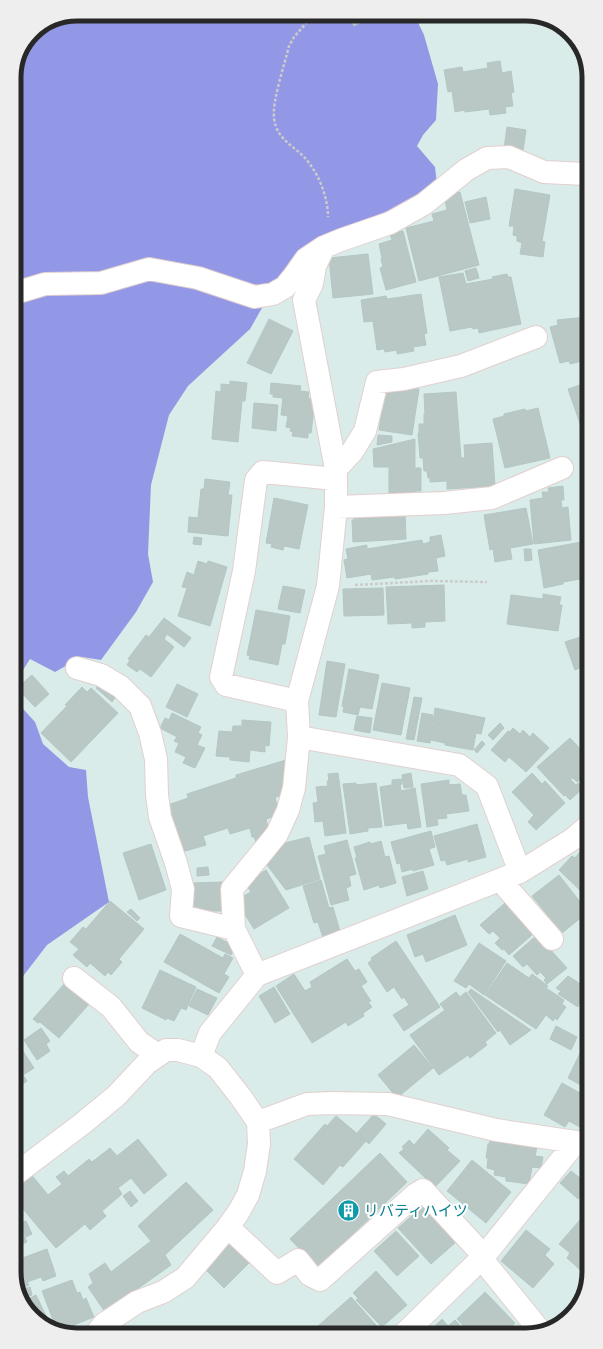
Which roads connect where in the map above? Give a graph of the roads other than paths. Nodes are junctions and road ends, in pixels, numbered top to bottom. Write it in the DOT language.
graph roads {
  1 [pos="582,174"];
  2 [pos="324,247"];
  3 [pos="21,291"];
  4 [pos="536,337"];
  5 [pos="562,468"];
  6 [pos="336,474"];
  7 [pos="336,508"];
  8 [pos="77,668"];
  9 [pos="296,701"];
  10 [pos="299,737"];
  11 [pos="582,831"];
  12 [pos="510,876"];
  13 [pos="234,929"];
  14 [pos="552,939"];
  15 [pos="257,975"];
  16 [pos="74,978"];
  17 [pos="158,1056"];
  18 [pos="201,1056"];
  19 [pos="258,1122"];
  20 [pos="582,1143"];
  21 [pos="21,1170"];
  22 [pos="228,1227"];
  23 [pos="483,1257"];
  24 [pos="537,1327"];
  25 [pos="101,1328"];
  26 [pos="410,1328"];
  1 -- 2 [label="street"];
  2 -- 3 [label="street"];
  2 -- 6 [label="street"];
  4 -- 6 [label="street"];
  5 -- 7 [label="street"];
  6 -- 7 [label="street"];
  6 -- 9 [label="street"];
  7 -- 9 [label="street"];
  8 -- 13 [label="street"];
  9 -- 10 [label="street"];
  10 -- 12 [label="street"];
  10 -- 13 [label="street"];
  11 -- 12 [label="street"];
  12 -- 14 [label="street"];
  12 -- 15 [label="street"];
  13 -- 15 [label="street"];
  15 -- 18 [label="street"];
  16 -- 17 [label="street"];
  17 -- 18 [label="street"];
  17 -- 21 [label="street"];
  18 -- 19 [label="street"];
  19 -- 20 [label="street"];
  19 -- 22 [label="street"];
  20 -- 23 [label="street"];
  22 -- 23 [label="street"];
  22 -- 25 [label="street"];
  23 -- 24 [label="street"];
  23 -- 26 [label="street"];
}
